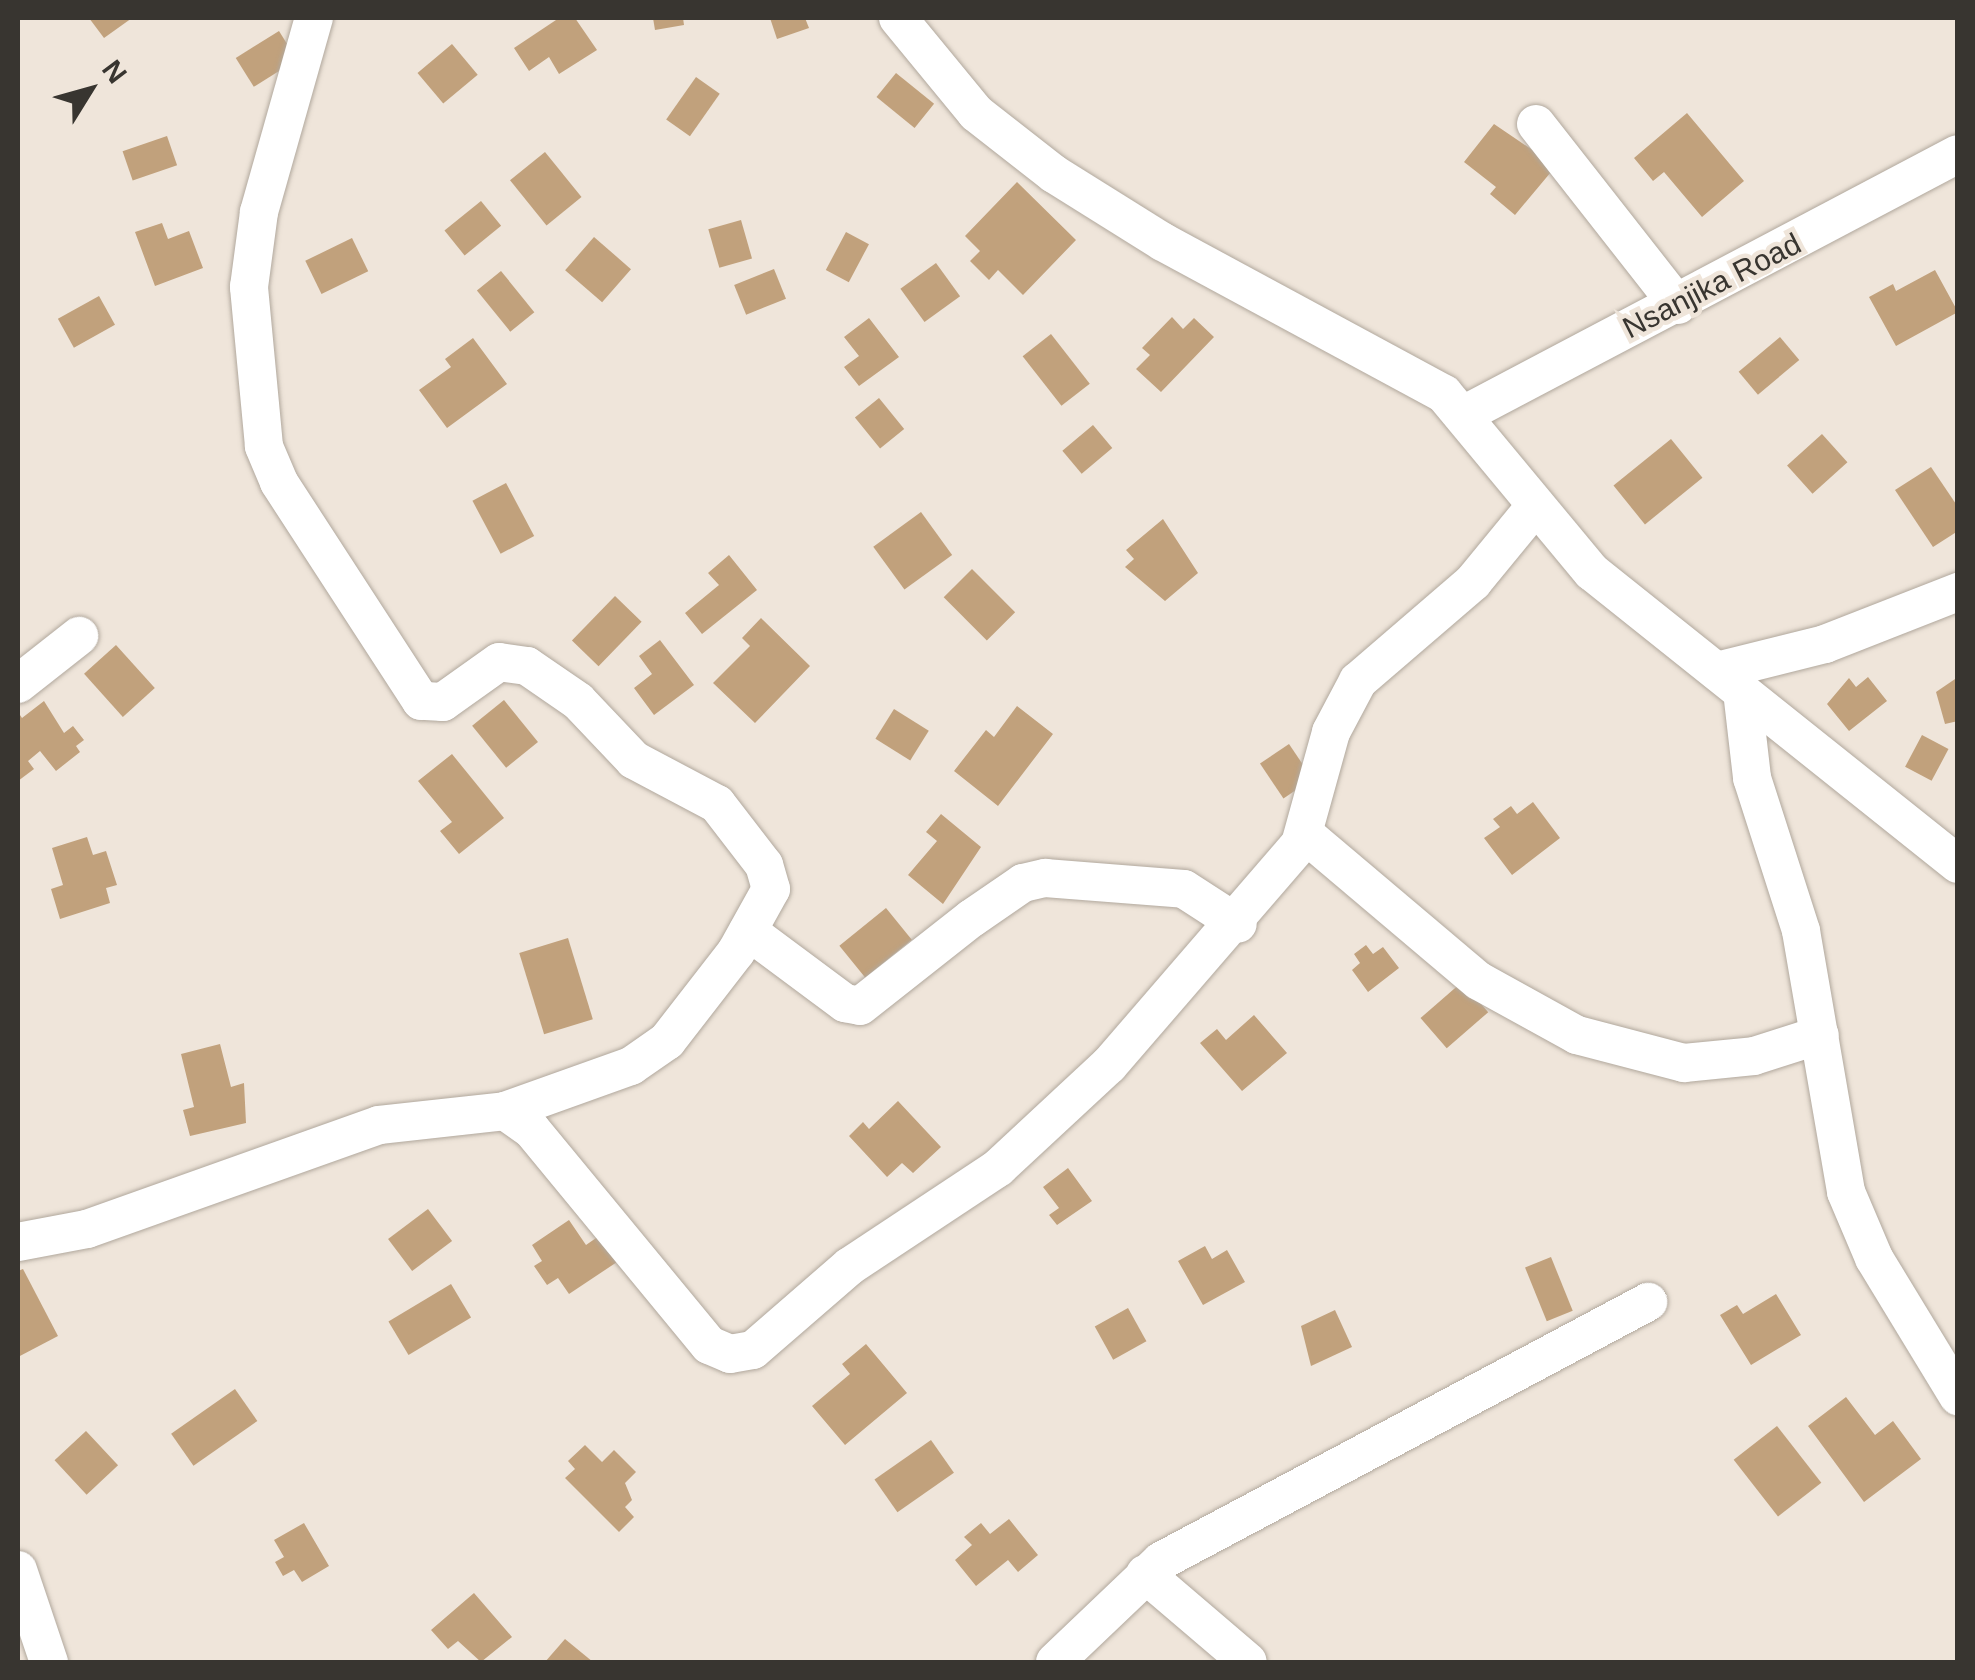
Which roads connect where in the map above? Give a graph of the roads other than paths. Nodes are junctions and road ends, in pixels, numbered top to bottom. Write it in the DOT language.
graph roads {
  1 [pos="314,18"];
  2 [pos="898,18"];
  3 [pos="1536,124"];
  4 [pos="1958,154"];
  5 [pos="1678,305"];
  6 [pos="1465,414"];
  7 [pos="1533,509"];
  8 [pos="1958,592"];
  9 [pos="79,636"];
  10 [pos="1729,681"];
  11 [pos="18,684"];
  12 [pos="1306,835"];
  13 [pos="1958,864"];
  14 [pos="1238,924"];
  15 [pos="748,931"];
  16 [pos="1820,1035"];
  17 [pos="505,1111"];
  18 [pos="18,1242"];
  19 [pos="1648,1302"];
  20 [pos="1958,1396"];
  21 [pos="18,1570"];
  22 [pos="1144,1574"];
  23 [pos="49,1662"];
  24 [pos="1055,1662"];
  25 [pos="1248,1662"];
  1 -- 15 [label="street"];
  2 -- 6 [label="street"];
  3 -- 5 [label="street"];
  4 -- 5 [label="street, Nsanjika Road"];
  5 -- 6 [label="street, Nsanjika Road"];
  6 -- 7 [label="street"];
  7 -- 10 [label="street"];
  7 -- 12 [label="street"];
  8 -- 10 [label="street"];
  9 -- 11 [label="street"];
  10 -- 13 [label="street"];
  10 -- 16 [label="street"];
  12 -- 14 [label="street"];
  12 -- 16 [label="street"];
  14 -- 15 [label="street"];
  14 -- 17 [label="street"];
  15 -- 17 [label="street"];
  16 -- 20 [label="street"];
  17 -- 18 [label="street"];
  19 -- 22 [label="street"];
  21 -- 23 [label="street"];
  22 -- 24 [label="street"];
  22 -- 25 [label="street"];
}
